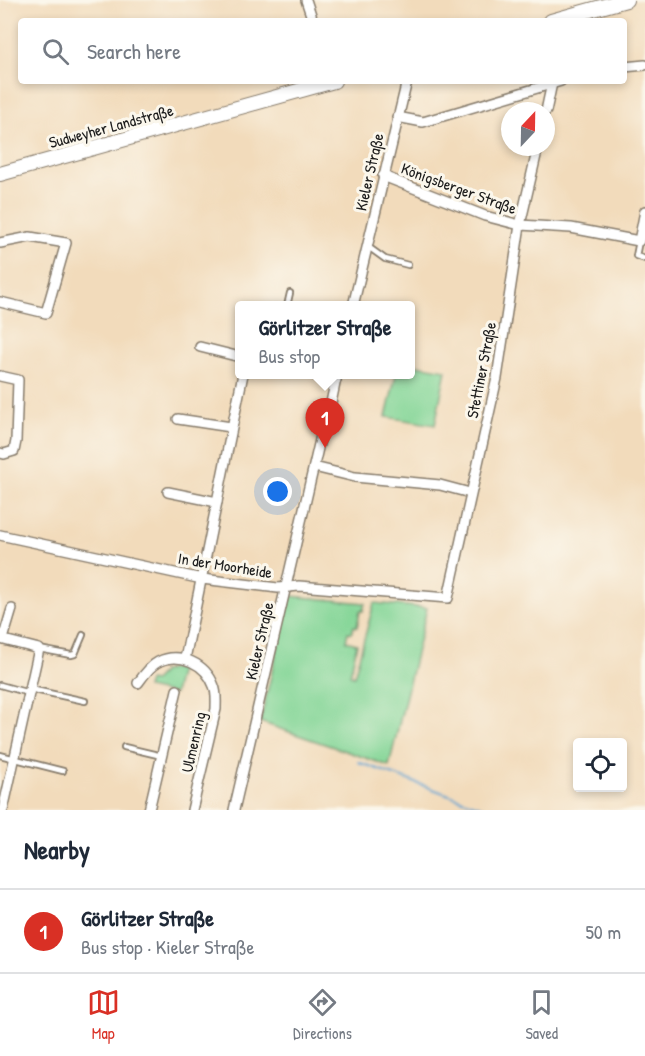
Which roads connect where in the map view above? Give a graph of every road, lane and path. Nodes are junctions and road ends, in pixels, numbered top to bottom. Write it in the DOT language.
graph roads {
  1 [pos="306,0"];
  2 [pos="626,0"];
  3 [pos="312,18"];
  4 [pos="562,18"];
  5 [pos="645,65"];
  6 [pos="627,67"];
  7 [pos="321,84"];
  8 [pos="406,84"];
  9 [pos="550,84"];
  10 [pos="556,84"];
  11 [pos="549,102"];
  12 [pos="397,117"];
  13 [pos="536,156"];
  14 [pos="0,174"];
  15 [pos="383,176"];
  16 [pos="645,211"];
  17 [pos="520,225"];
  18 [pos="639,241"];
  19 [pos="0,243"];
  20 [pos="367,246"];
  21 [pos="645,259"];
  22 [pos="408,265"];
  23 [pos="290,293"];
  24 [pos="288,301"];
  25 [pos="354,301"];
  26 [pos="0,302"];
  27 [pos="200,347"];
  28 [pos="235,356"];
  29 [pos="0,376"];
  30 [pos="242,379"];
  31 [pos="336,379"];
  32 [pos="178,419"];
  33 [pos="231,428"];
  34 [pos="0,453"];
  35 [pos="314,467"];
  36 [pos="168,492"];
  37 [pos="471,492"];
  38 [pos="217,502"];
  39 [pos="0,536"];
  40 [pos="202,579"];
  41 [pos="287,587"];
  42 [pos="448,598"];
  43 [pos="12,609"];
  44 [pos="83,634"];
  45 [pos="2,639"];
  46 [pos="39,649"];
  47 [pos="185,659"];
  48 [pos="138,683"];
  49 [pos="0,685"];
  50 [pos="177,690"];
  51 [pos="29,691"];
  52 [pos="84,701"];
  53 [pos="124,747"];
  54 [pos="0,755"];
  55 [pos="162,756"];
  56 [pos="15,759"];
  57 [pos="63,771"];
  58 [pos="3,810"];
  59 [pos="149,810"];
  60 [pos="192,810"];
  61 [pos="234,810"];
  1 -- 3 [label="street"];
  2 -- 4 [label="main road"];
  5 -- 6 [label="street"];
  7 -- 14 [label="main road, Sudweyher Landstraße"];
  8 -- 12 [label="street, Kieler Straße"];
  9 -- 12 [label="street"];
  10 -- 11 [label="street"];
  12 -- 15 [label="street, Kieler Straße"];
  13 -- 17 [label="street, Stettiner Straße"];
  15 -- 17 [label="street, Königsberger Straße"];
  15 -- 20 [label="street, Kieler Straße"];
  16 -- 18 [label="street"];
  17 -- 18 [label="street, Königsberger Straße"];
  17 -- 37 [label="street, Stettiner Straße"];
  18 -- 21 [label="lane"];
  19 -- 26 [label="street"];
  20 -- 22 [label="lane"];
  20 -- 25 [label="street, Kieler Straße"];
  23 -- 24 [label="lane"];
  27 -- 28 [label="street"];
  29 -- 34 [label="street"];
  30 -- 33 [label="street"];
  31 -- 35 [label="street, Kieler Straße"];
  32 -- 33 [label="street"];
  33 -- 38 [label="street"];
  35 -- 37 [label="street"];
  35 -- 41 [label="street, Kieler Straße"];
  36 -- 38 [label="street"];
  37 -- 42 [label="street, Stettiner Straße"];
  38 -- 40 [label="street"];
  39 -- 40 [label="street, In der Moorheide"];
  40 -- 41 [label="street, In der Moorheide"];
  40 -- 47 [label="street"];
  41 -- 42 [label="street, In der Moorheide"];
  41 -- 61 [label="street, Kieler Straße"];
  43 -- 45 [label="street"];
  44 -- 46 [label="lane"];
  45 -- 46 [label="street"];
  46 -- 51 [label="street"];
  47 -- 48 [label="street"];
  47 -- 60 [label="street, Ulmenring"];
  49 -- 51 [label="lane"];
  50 -- 55 [label="street"];
  51 -- 52 [label="lane"];
  51 -- 56 [label="street"];
  53 -- 55 [label="lane"];
  54 -- 56 [label="lane"];
  55 -- 59 [label="street"];
  56 -- 57 [label="lane"];
  56 -- 58 [label="street"];
}
